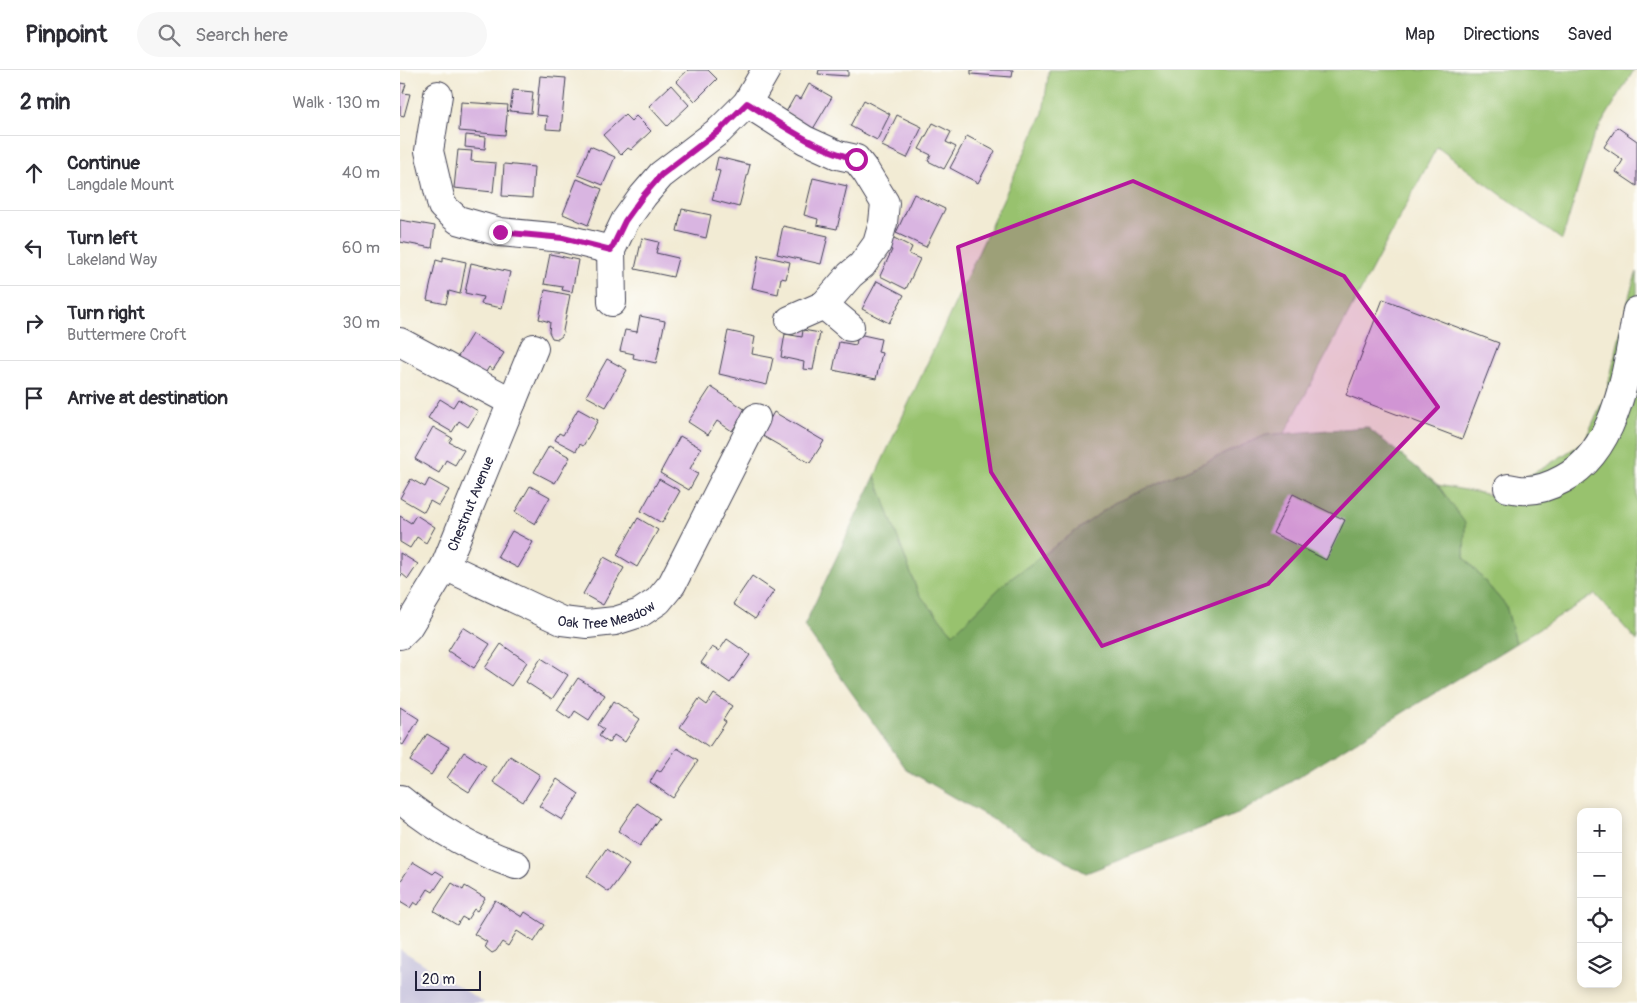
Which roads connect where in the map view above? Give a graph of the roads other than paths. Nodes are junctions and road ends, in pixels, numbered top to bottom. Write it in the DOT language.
graph roads {
  1 [pos="766,70"];
  2 [pos="438,95"];
  3 [pos="747,103"];
  4 [pos="611,250"];
  5 [pos="612,302"];
  6 [pos="824,305"];
  7 [pos="1637,310"];
  8 [pos="790,320"];
  9 [pos="850,327"];
  10 [pos="400,342"];
  11 [pos="536,362"];
  12 [pos="512,402"];
  13 [pos="756,418"];
  14 [pos="1508,488"];
  15 [pos="445,566"];
  16 [pos="400,635"];
  17 [pos="400,799"];
  18 [pos="506,854"];
  1 -- 3 [label="street"];
  2 -- 4 [label="street"];
  3 -- 4 [label="street"];
  3 -- 6 [label="street"];
  4 -- 5 [label="street"];
  6 -- 8 [label="street"];
  6 -- 9 [label="street"];
  7 -- 14 [label="street"];
  10 -- 12 [label="street"];
  11 -- 12 [label="street, Chestnut Avenue"];
  12 -- 15 [label="street, Chestnut Avenue"];
  13 -- 15 [label="street, Oak Tree Meadow"];
  15 -- 16 [label="street, Chestnut Avenue"];
  17 -- 18 [label="street"];
}
